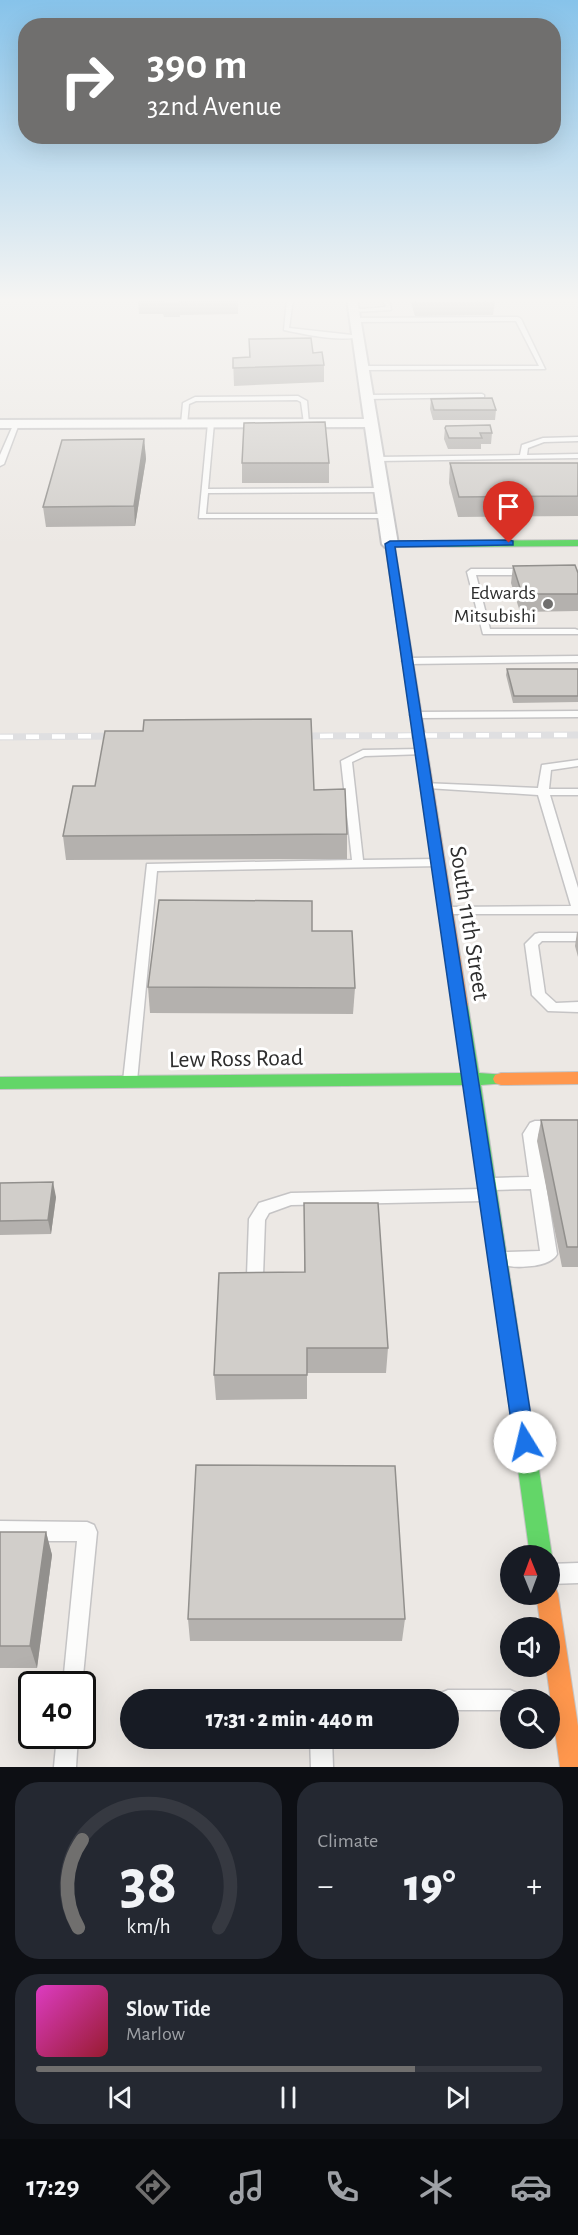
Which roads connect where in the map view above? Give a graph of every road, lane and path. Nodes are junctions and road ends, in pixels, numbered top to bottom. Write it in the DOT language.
graph roads {
  1 [pos="365,381"];
  2 [pos="482,396"];
  3 [pos="367,397"];
  4 [pos="211,423"];
  5 [pos="307,423"];
  6 [pos="371,423"];
  7 [pos="0,424"];
  8 [pos="16,424"];
  9 [pos="184,424"];
  10 [pos="578,439"];
  11 [pos="578,456"];
  12 [pos="523,457"];
  13 [pos="377,459"];
  14 [pos="0,464"];
  15 [pos="381,490"];
  16 [pos="205,491"];
  17 [pos="384,516"];
  18 [pos="578,543"];
  19 [pos="390,544"];
  20 [pos="542,572"];
  21 [pos="575,632"];
  22 [pos="578,659"];
  23 [pos="407,660"];
  24 [pos="578,714"];
  25 [pos="415,715"];
  26 [pos="421,752"];
  27 [pos="578,763"];
  28 [pos="426,785"];
  29 [pos="543,792"];
  30 [pos="578,792"];
  31 [pos="438,863"];
  32 [pos="358,864"];
  33 [pos="578,909"];
  34 [pos="446,911"];
  35 [pos="578,937"];
  36 [pos="578,1007"];
  37 [pos="578,1078"];
  38 [pos="472,1079"];
  39 [pos="130,1082"];
  40 [pos="0,1083"];
  41 [pos="578,1127"];
  42 [pos="538,1183"];
  43 [pos="488,1189"];
  44 [pos="498,1259"];
  45 [pos="255,1276"];
  46 [pos="0,1531"];
  47 [pos="539,1545"];
  48 [pos="560,1574"];
  49 [pos="578,1574"];
  50 [pos="548,1605"];
  51 [pos="74,1671"];
  52 [pos="555,1689"];
  53 [pos="459,1700"];
  54 [pos="500,1700"];
  55 [pos="560,1717"];
  56 [pos="67,1749"];
  57 [pos="321,1749"];
  58 [pos="65,1767"];
  59 [pos="322,1767"];
  60 [pos="572,1767"];
  1 -- 3 [label="street, South 11th Street"];
  2 -- 3 [label="lane"];
  3 -- 6 [label="street, South 11th Street"];
  4 -- 5 [label="street"];
  4 -- 9 [label="street"];
  4 -- 16 [label="lane"];
  5 -- 6 [label="street"];
  5 -- 9 [label="lane"];
  6 -- 13 [label="street, South 11th Street"];
  7 -- 8 [label="street"];
  8 -- 9 [label="street"];
  8 -- 14 [label="lane"];
  10 -- 12 [label="lane"];
  11 -- 12 [label="lane"];
  12 -- 13 [label="lane"];
  13 -- 15 [label="street, South 11th Street"];
  15 -- 16 [label="lane"];
  15 -- 17 [label="street, South 11th Street"];
  16 -- 17 [label="lane"];
  17 -- 19 [label="street, South 11th Street"];
  18 -- 19 [label="street"];
  19 -- 23 [label="street, South 11th Street"];
  20 -- 21 [label="lane"];
  22 -- 23 [label="lane"];
  23 -- 25 [label="street, South 11th Street"];
  24 -- 25 [label="lane"];
  25 -- 26 [label="street, South 11th Street"];
  26 -- 28 [label="street, South 11th Street"];
  26 -- 32 [label="lane"];
  27 -- 29 [label="lane"];
  28 -- 29 [label="lane"];
  28 -- 31 [label="street, South 11th Street"];
  29 -- 30 [label="lane"];
  29 -- 33 [label="lane"];
  31 -- 32 [label="lane"];
  31 -- 34 [label="street, South 11th Street"];
  32 -- 39 [label="lane"];
  33 -- 34 [label="lane"];
  34 -- 38 [label="street, South 11th Street"];
  35 -- 36 [label="lane"];
  37 -- 38 [label="street, Lew Ross Road"];
  38 -- 39 [label="street, Lew Ross Road"];
  38 -- 43 [label="street, South 11th Street"];
  39 -- 40 [label="street, Lew Ross Road"];
  41 -- 42 [label="lane"];
  42 -- 43 [label="lane"];
  42 -- 44 [label="lane"];
  43 -- 44 [label="street, South 11th Street"];
  43 -- 45 [label="lane"];
  44 -- 47 [label="street, South 11th Street"];
  46 -- 51 [label="lane"];
  48 -- 49 [label="lane"];
  50 -- 52 [label="street"];
  53 -- 54 [label="lane"];
  55 -- 60 [label="street"];
  56 -- 58 [label="lane"];
  57 -- 59 [label="lane"];
}
